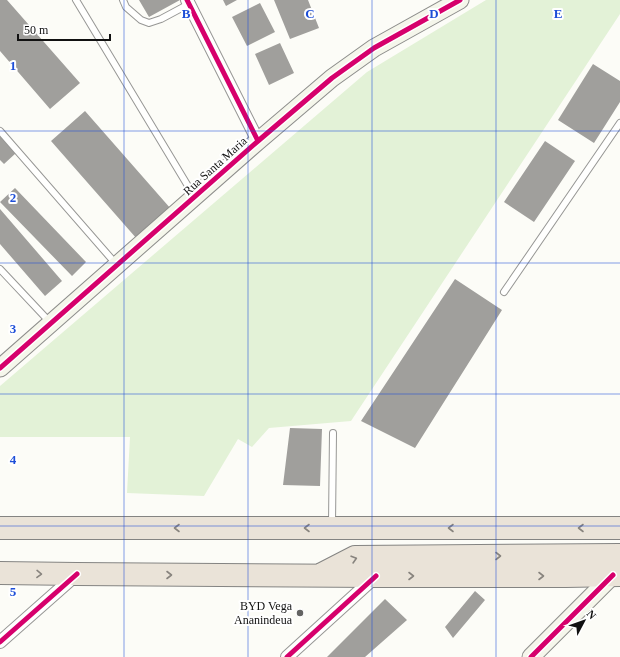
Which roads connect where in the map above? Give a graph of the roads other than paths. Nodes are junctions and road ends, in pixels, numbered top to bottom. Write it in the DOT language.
graph roads {
  1 [pos="76,0"];
  2 [pos="123,0"];
  3 [pos="460,0"];
  4 [pos="188,2"];
  5 [pos="620,123"];
  6 [pos="0,131"];
  7 [pos="258,141"];
  8 [pos="195,197"];
  9 [pos="118,265"];
  10 [pos="0,269"];
  11 [pos="504,292"];
  12 [pos="46,318"];
  13 [pos="0,368"];
  14 [pos="333,433"];
  15 [pos="0,528"];
  16 [pos="332,528"];
  17 [pos="620,528"];
  18 [pos="618,568"];
  19 [pos="0,573"];
  20 [pos="77,574"];
  21 [pos="319,576"];
  22 [pos="376,576"];
  23 [pos="0,642"];
  24 [pos="287,657"];
  25 [pos="531,657"];
  1 -- 8 [label="lane"];
  2 -- 4 [label="lane"];
  3 -- 7 [label="street, Rua Santa Maria"];
  4 -- 7 [label="street"];
  5 -- 11 [label="lane"];
  6 -- 9 [label="lane"];
  7 -- 8 [label="street, Rua Santa Maria"];
  8 -- 9 [label="street, Rua Santa Maria"];
  9 -- 13 [label="street, Rua Santa Maria"];
  10 -- 12 [label="lane"];
  14 -- 16 [label="lane"];
  16 -- 15 [label="highway, one-way"];
  17 -- 16 [label="highway, one-way"];
  21 -- 18 [label="highway, one-way"];
  22 -- 18 [label="highway, one-way"];
  18 -- 25 [label="street"];
  19 -- 20 [label="highway, one-way"];
  20 -- 21 [label="highway, one-way"];
  20 -- 23 [label="street"];
  21 -- 22 [label="highway"];
  22 -- 24 [label="street"];
}
